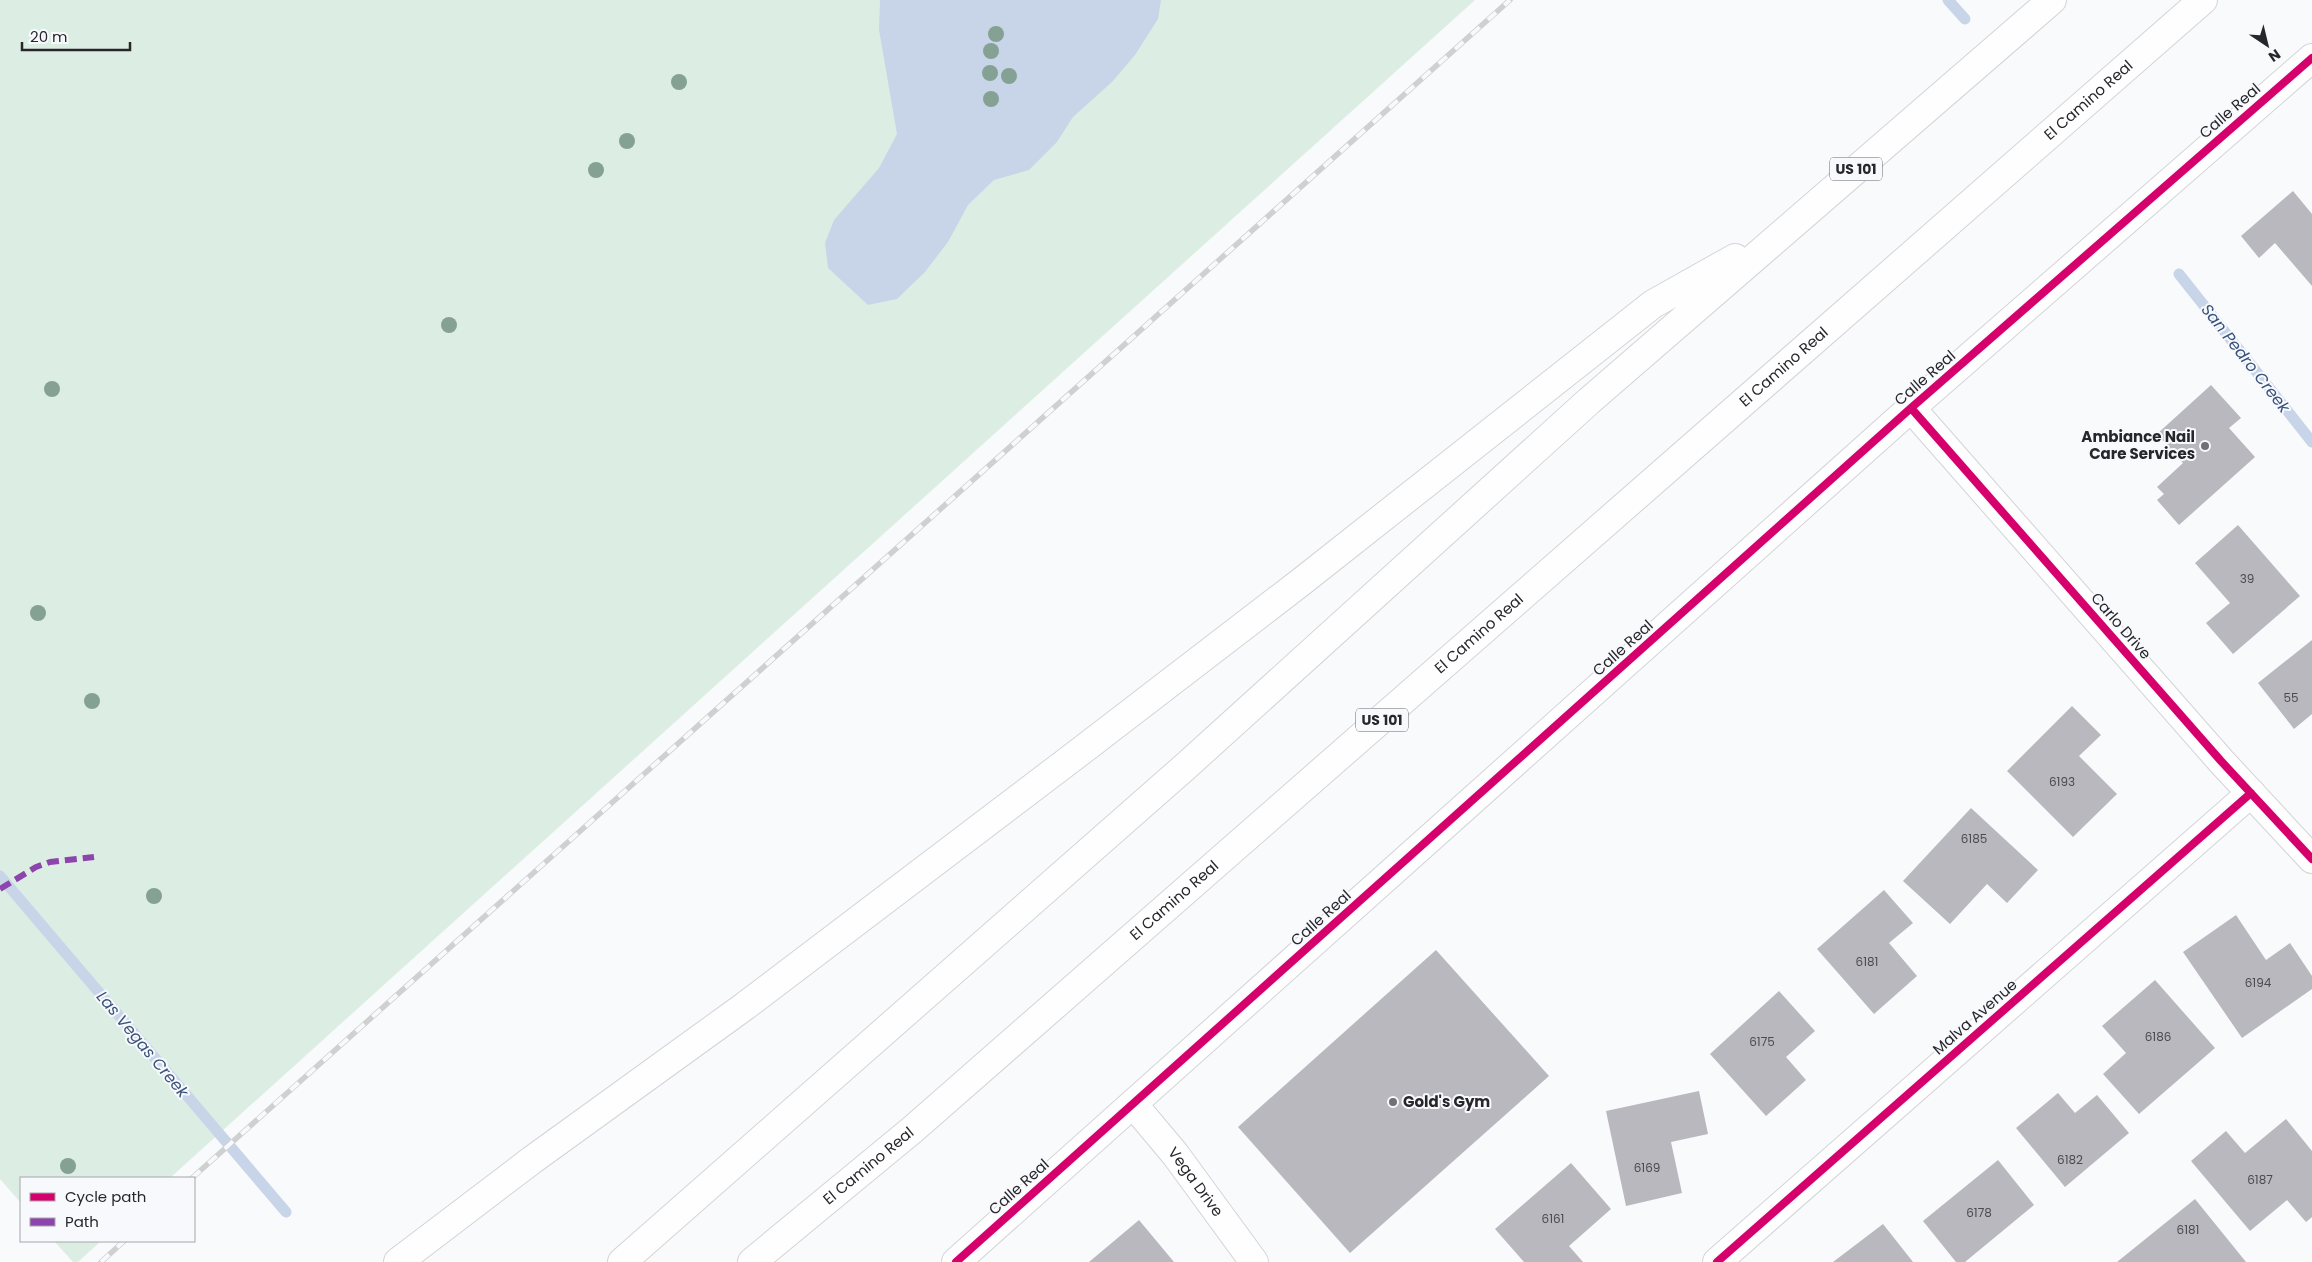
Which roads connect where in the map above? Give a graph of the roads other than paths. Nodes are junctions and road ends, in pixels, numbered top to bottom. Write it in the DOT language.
graph roads {
  1 [pos="2052,0"];
  2 [pos="2203,0"];
  3 [pos="2312,58"];
  4 [pos="1782,232"];
  5 [pos="1911,408"];
  6 [pos="2251,793"];
  7 [pos="2312,859"];
  8 [pos="1133,1104"];
  9 [pos="398,1262"];
  10 [pos="622,1262"];
  11 [pos="752,1262"];
  12 [pos="956,1262"];
  13 [pos="1254,1262"];
  14 [pos="1717,1262"];
  1 -- 4 [label="main road, US 101"];
  2 -- 11 [label="main road, El Camino Real / US 101"];
  3 -- 5 [label="main road, Calle Real"];
  4 -- 9 [label="main road"];
  4 -- 10 [label="main road, US 101"];
  5 -- 6 [label="main road, Carlo Drive"];
  5 -- 8 [label="main road, Calle Real"];
  6 -- 7 [label="main road, Carlo Drive"];
  6 -- 14 [label="main road, Malva Avenue"];
  8 -- 12 [label="main road, Calle Real"];
  8 -- 13 [label="main road, Vega Drive"];
}
